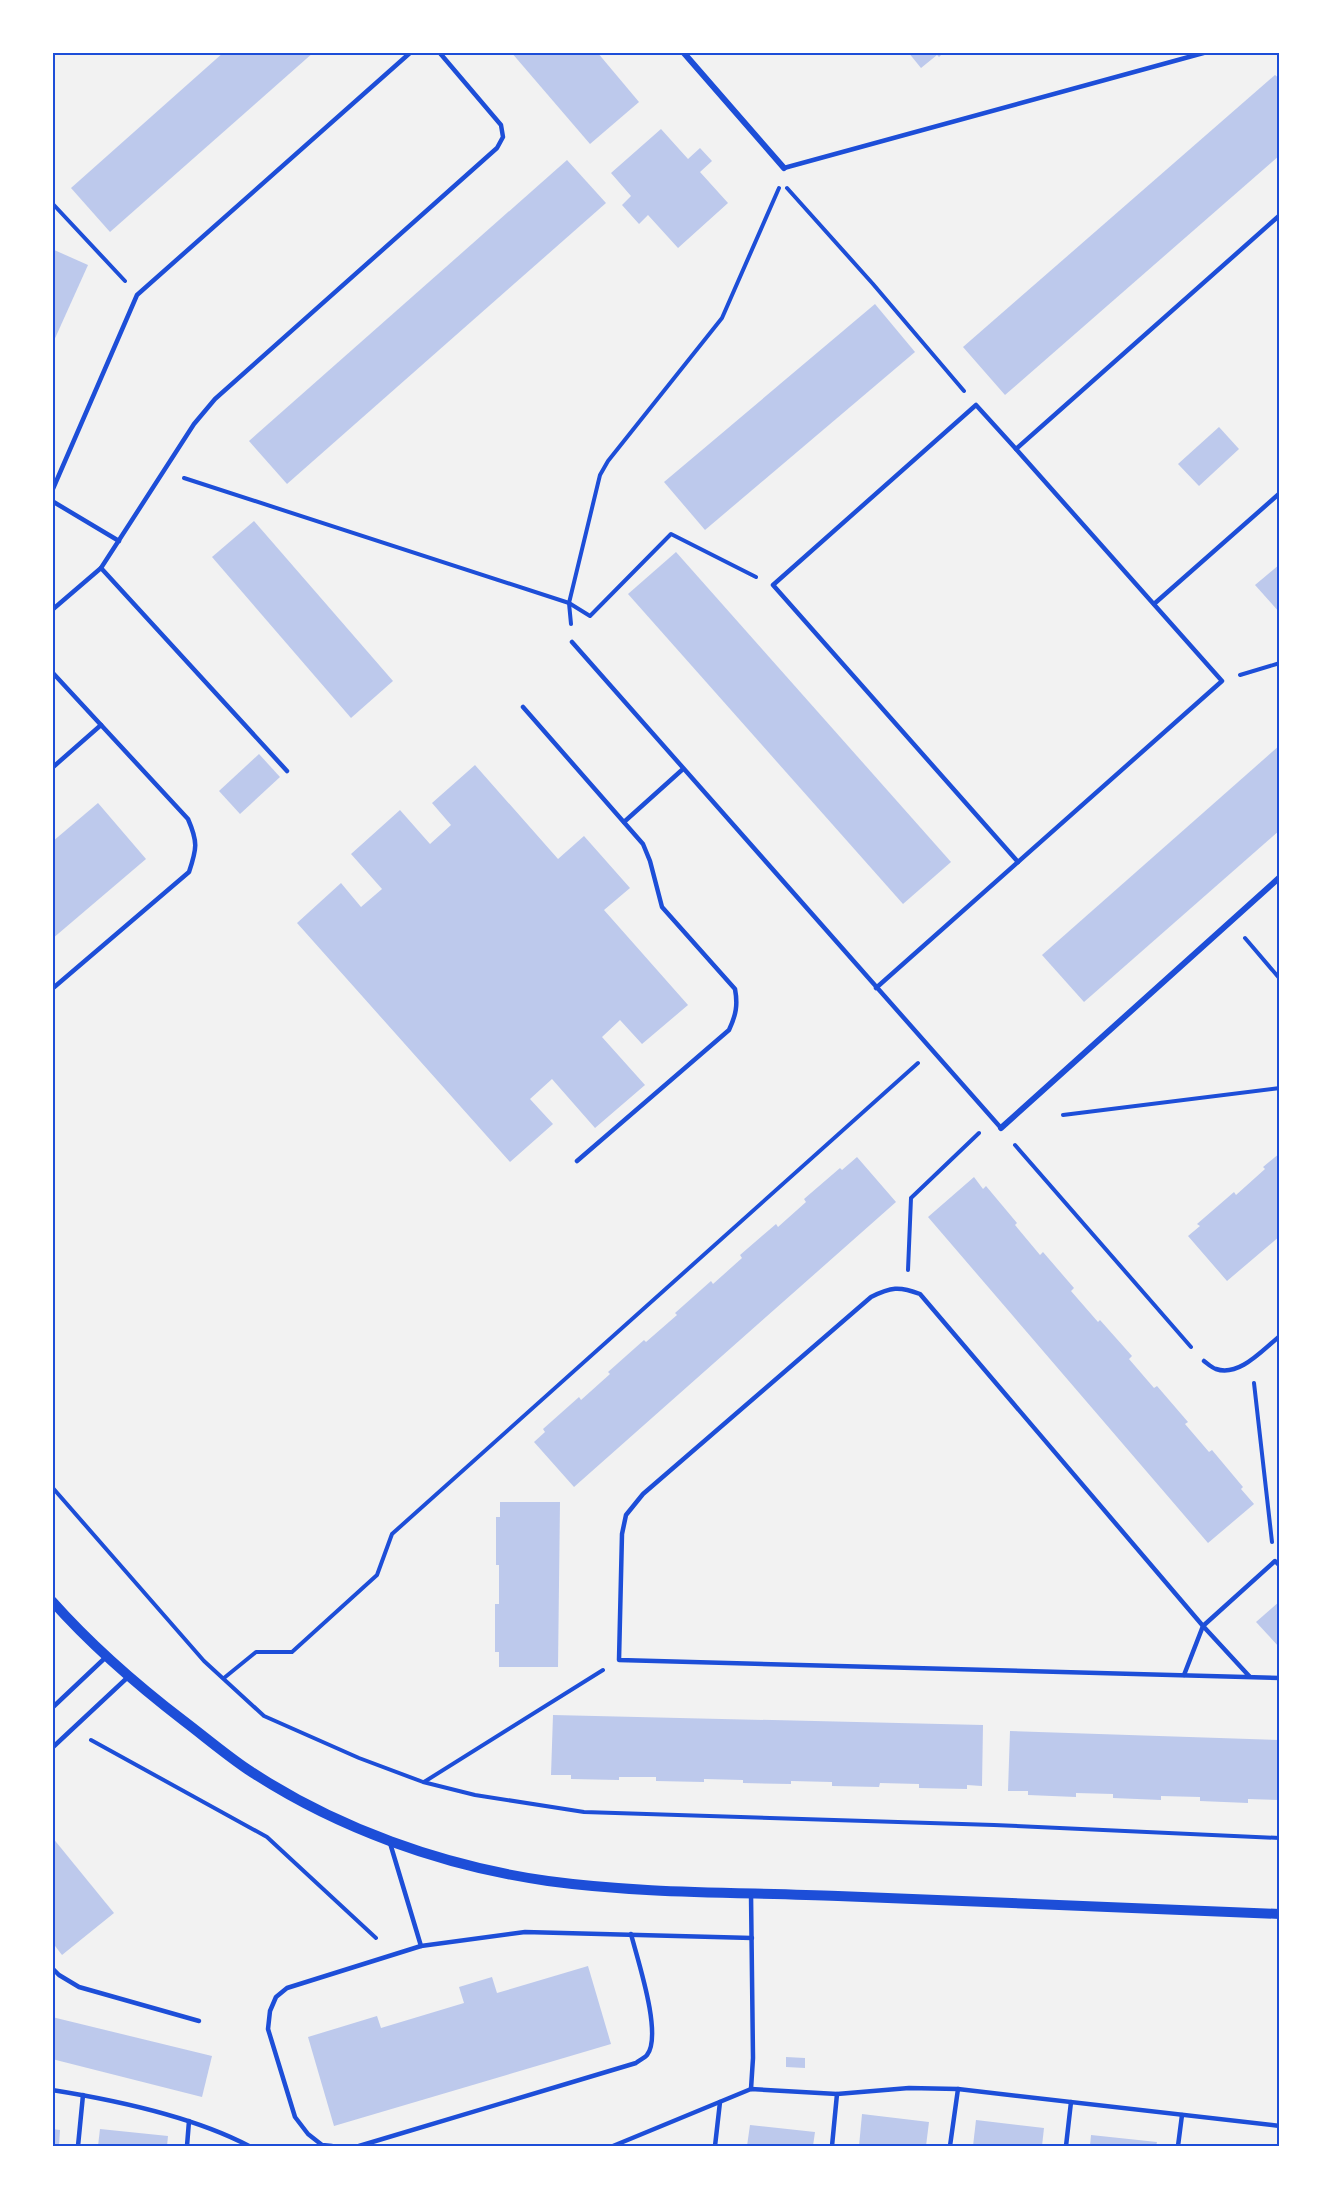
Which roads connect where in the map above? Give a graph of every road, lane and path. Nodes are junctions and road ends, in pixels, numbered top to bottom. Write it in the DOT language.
graph roads {
  1 [pos="411,52"];
  2 [pos="439,52"];
  3 [pos="683,52"];
  4 [pos="1207,52"];
  5 [pos="784,168"];
  6 [pos="52,203"];
  7 [pos="1280,216"];
  8 [pos="137,295"];
  9 [pos="976,405"];
  10 [pos="1016,449"];
  11 [pos="163,471"];
  12 [pos="52,491"];
  13 [pos="1280,493"];
  14 [pos="52,501"];
  15 [pos="119,542"];
  16 [pos="101,568"];
  17 [pos="773,585"];
  18 [pos="569,603"];
  19 [pos="1154,604"];
  20 [pos="52,610"];
  21 [pos="572,642"];
  22 [pos="1280,663"];
  23 [pos="52,672"];
  24 [pos="1222,681"];
  25 [pos="523,706"];
  26 [pos="101,725"];
  27 [pos="52,768"];
  28 [pos="683,769"];
  29 [pos="287,771"];
  30 [pos="624,822"];
  31 [pos="1018,861"];
  32 [pos="1280,877"];
  33 [pos="1231,922"];
  34 [pos="1280,979"];
  35 [pos="876,988"];
  36 [pos="52,989"];
  37 [pos="932,1050"];
  38 [pos="1280,1088"];
  39 [pos="1063,1115"];
  40 [pos="993,1120"];
  41 [pos="1001,1128"];
  42 [pos="577,1161"];
  43 [pos="907,1289"];
  44 [pos="1280,1336"];
  45 [pos="1251,1360"];
  46 [pos="1204,1362"];
  47 [pos="52,1487"];
  48 [pos="1275,1561"];
  49 [pos="1280,1566"];
  50 [pos="52,1601"];
  51 [pos="1203,1626"];
  52 [pos="106,1657"];
  53 [pos="619,1660"];
  54 [pos="1184,1675"];
  55 [pos="128,1677"];
  56 [pos="1250,1677"];
  57 [pos="224,1678"];
  58 [pos="1280,1678"];
  59 [pos="52,1708"];
  60 [pos="72,1730"];
  61 [pos="52,1748"];
  62 [pos="423,1782"];
  63 [pos="1280,1838"];
  64 [pos="389,1840"];
  65 [pos="751,1892"];
  66 [pos="1280,1914"];
  67 [pos="632,1934"];
  68 [pos="752,1938"];
  69 [pos="421,1946"];
  70 [pos="394,1955"];
  71 [pos="52,1968"];
  72 [pos="199,2021"];
  73 [pos="52,2090"];
  74 [pos="751,2090"];
  75 [pos="958,2090"];
  76 [pos="837,2094"];
  77 [pos="83,2095"];
  78 [pos="720,2102"];
  79 [pos="1071,2102"];
  80 [pos="1182,2115"];
  81 [pos="189,2121"];
  82 [pos="1280,2126"];
  83 [pos="78,2146"];
  84 [pos="187,2146"];
  85 [pos="249,2146"];
  86 [pos="332,2146"];
  87 [pos="359,2146"];
  88 [pos="615,2146"];
  89 [pos="716,2146"];
  90 [pos="832,2146"];
  91 [pos="950,2146"];
  92 [pos="1066,2146"];
  93 [pos="1178,2146"];
  1 -- 8 [label="lane"];
  2 -- 11 [label="lane"];
  3 -- 5 [label="street"];
  4 -- 5 [label="lane"];
  6 -- 8 [label="path"];
  7 -- 10 [label="lane"];
  8 -- 12 [label="lane"];
  9 -- 10 [label="lane"];
  9 -- 17 [label="lane"];
  9 -- 18 [label="path"];
  10 -- 19 [label="lane"];
  11 -- 15 [label="lane"];
  11 -- 18 [label="path"];
  13 -- 19 [label="lane"];
  14 -- 15 [label="lane"];
  15 -- 16 [label="lane"];
  16 -- 20 [label="lane"];
  16 -- 29 [label="lane"];
  17 -- 18 [label="path"];
  17 -- 31 [label="lane"];
  18 -- 21 [label="path"];
  19 -- 24 [label="lane"];
  21 -- 28 [label="lane"];
  22 -- 24 [label="path"];
  23 -- 26 [label="lane"];
  24 -- 31 [label="lane"];
  25 -- 30 [label="lane"];
  26 -- 27 [label="lane"];
  26 -- 36 [label="lane"];
  28 -- 30 [label="lane"];
  28 -- 35 [label="lane"];
  30 -- 42 [label="lane"];
  31 -- 35 [label="lane"];
  32 -- 33 [label="street"];
  33 -- 34 [label="path"];
  33 -- 41 [label="street"];
  35 -- 37 [label="lane"];
  37 -- 40 [label="lane"];
  37 -- 57 [label="path"];
  38 -- 39 [label="path"];
  40 -- 41 [label="lane"];
  40 -- 43 [label="path"];
  41 -- 46 [label="path"];
  43 -- 51 [label="lane"];
  43 -- 53 [label="lane"];
  44 -- 45 [label="lane"];
  45 -- 46 [label="lane"];
  45 -- 48 [label="path"];
  47 -- 57 [label="path"];
  48 -- 49 [label="lane"];
  48 -- 51 [label="lane"];
  50 -- 52 [label="street"];
  51 -- 54 [label="lane"];
  51 -- 56 [label="lane"];
  52 -- 55 [label="street"];
  52 -- 59 [label="lane"];
  53 -- 54 [label="lane"];
  53 -- 62 [label="path"];
  54 -- 56 [label="lane"];
  55 -- 60 [label="lane"];
  55 -- 64 [label="street"];
  56 -- 58 [label="lane"];
  57 -- 62 [label="path"];
  60 -- 61 [label="lane"];
  60 -- 70 [label="path"];
  62 -- 63 [label="path"];
  64 -- 65 [label="street"];
  64 -- 69 [label="lane"];
  65 -- 66 [label="street"];
  65 -- 68 [label="lane"];
  67 -- 68 [label="lane"];
  67 -- 69 [label="lane"];
  67 -- 87 [label="lane"];
  68 -- 74 [label="lane"];
  69 -- 70 [label="lane"];
  70 -- 86 [label="lane"];
  71 -- 72 [label="lane"];
  73 -- 77 [label="lane"];
  74 -- 76 [label="lane"];
  74 -- 78 [label="lane"];
  75 -- 76 [label="lane"];
  75 -- 79 [label="lane"];
  75 -- 91 [label="lane"];
  76 -- 90 [label="lane"];
  77 -- 81 [label="lane"];
  77 -- 83 [label="lane"];
  78 -- 88 [label="lane"];
  78 -- 89 [label="lane"];
  79 -- 80 [label="lane"];
  79 -- 92 [label="lane"];
  80 -- 82 [label="lane"];
  80 -- 93 [label="lane"];
  81 -- 84 [label="lane"];
  81 -- 85 [label="lane"];
}
